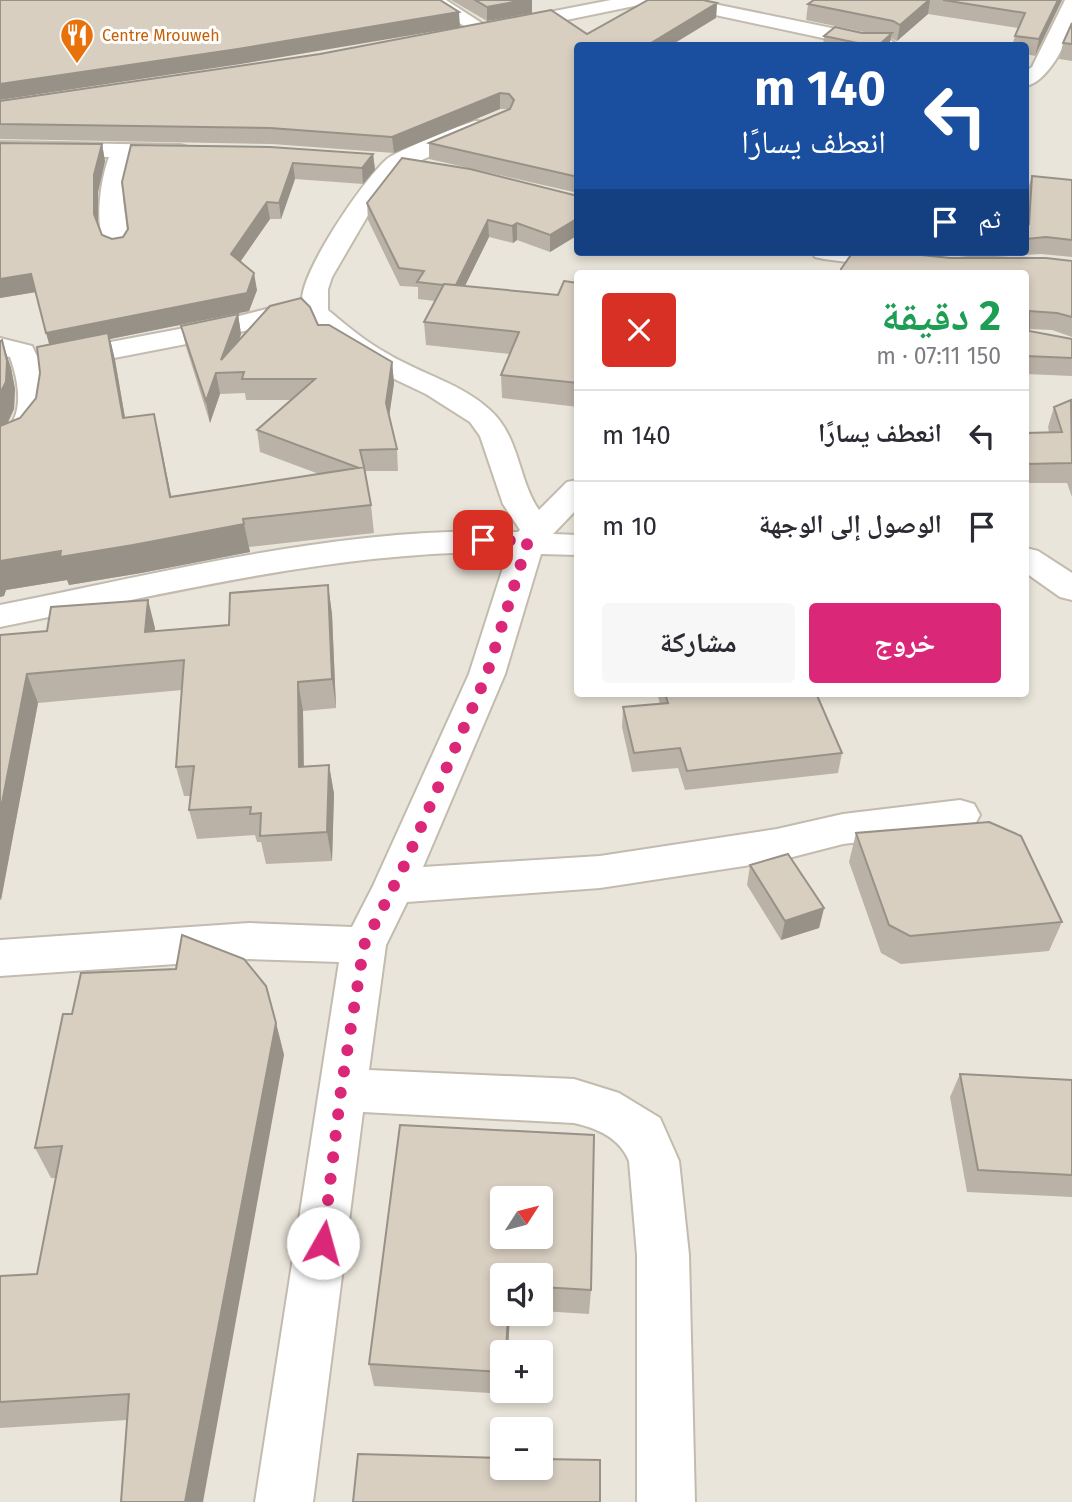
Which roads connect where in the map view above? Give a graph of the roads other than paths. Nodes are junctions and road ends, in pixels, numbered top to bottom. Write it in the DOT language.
graph roads {
  1 [pos="432,0"];
  2 [pos="639,0"];
  3 [pos="669,0"];
  4 [pos="1072,4"];
  5 [pos="485,31"];
  6 [pos="459,36"];
  7 [pos="871,42"];
  8 [pos="1030,72"];
  9 [pos="490,122"];
  10 [pos="0,149"];
  11 [pos="123,151"];
  12 [pos="196,152"];
  13 [pos="385,162"];
  14 [pos="437,170"];
  15 [pos="117,246"];
  16 [pos="823,256"];
  17 [pos="860,256"];
  18 [pos="925,264"];
  19 [pos="810,270"];
  20 [pos="314,305"];
  21 [pos="0,346"];
  22 [pos="27,366"];
  23 [pos="0,446"];
  24 [pos="574,493"];
  25 [pos="532,535"];
  26 [pos="574,544"];
  27 [pos="1029,560"];
  28 [pos="1072,589"];
  29 [pos="0,616"];
  30 [pos="960,815"];
  31 [pos="394,886"];
  32 [pos="364,945"];
  33 [pos="0,958"];
  34 [pos="341,1090"];
  35 [pos="284,1502"];
  36 [pos="666,1502"];
  1 -- 5 [label="street"];
  2 -- 5 [label="street"];
  3 -- 7 [label="street"];
  4 -- 8 [label="street"];
  5 -- 6 [label="street"];
  9 -- 13 [label="street"];
  10 -- 11 [label="street"];
  11 -- 12 [label="street"];
  11 -- 15 [label="street"];
  13 -- 14 [label="street"];
  13 -- 20 [label="street"];
  16 -- 19 [label="street"];
  17 -- 18 [label="street"];
  20 -- 22 [label="street"];
  20 -- 25 [label="street"];
  21 -- 22 [label="street"];
  22 -- 23 [label="street"];
  24 -- 25 [label="street"];
  25 -- 26 [label="street"];
  25 -- 29 [label="street"];
  25 -- 31 [label="street"];
  27 -- 28 [label="street"];
  30 -- 31 [label="street"];
  31 -- 32 [label="street"];
  32 -- 33 [label="street"];
  32 -- 34 [label="street"];
  34 -- 35 [label="street"];
  34 -- 36 [label="street"];
}
